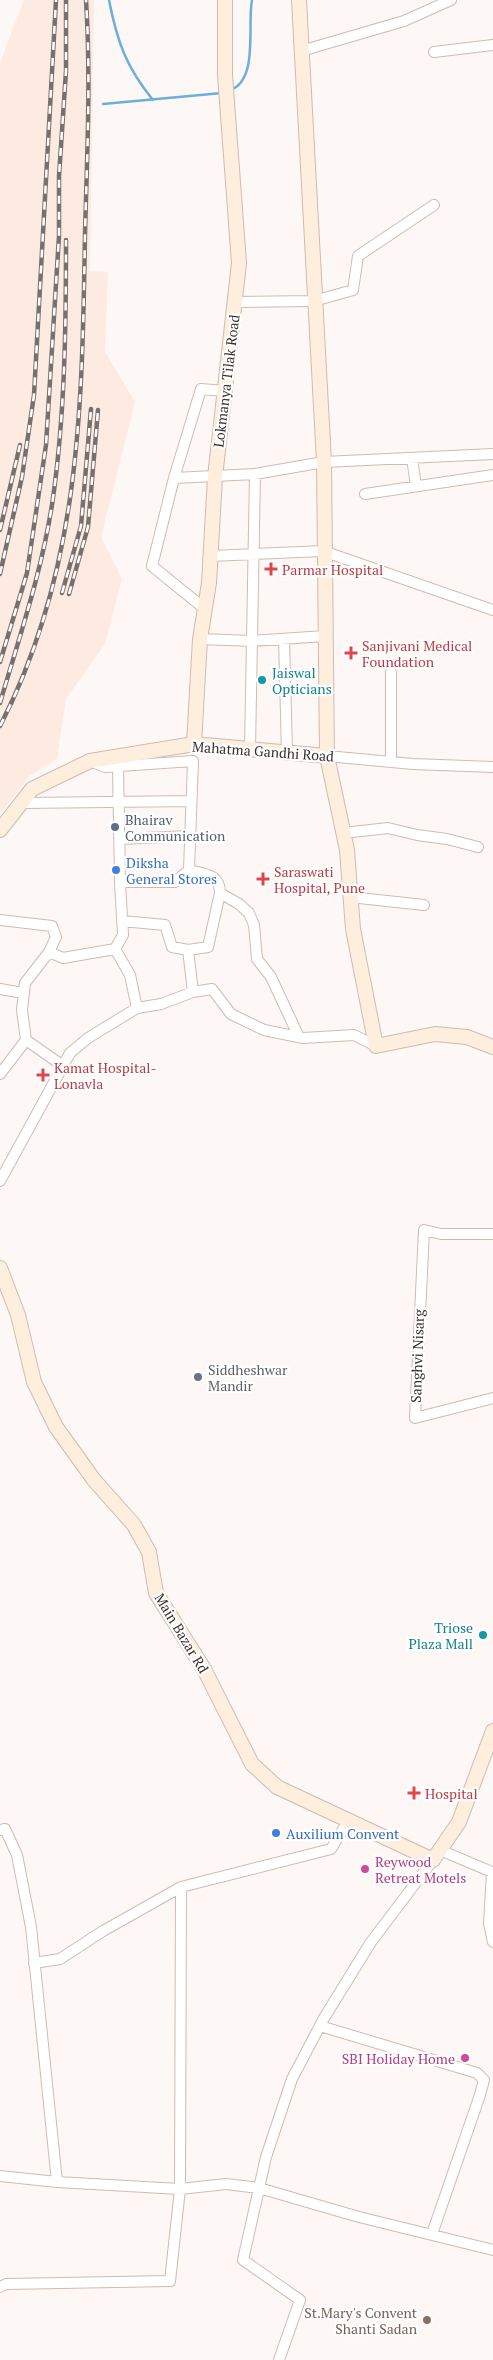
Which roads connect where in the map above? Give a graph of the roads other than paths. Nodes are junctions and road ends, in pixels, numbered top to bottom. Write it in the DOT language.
graph roads {
  1 [pos="225,0"];
  2 [pos="299,0"];
  3 [pos="451,0"];
  4 [pos="493,45"];
  5 [pos="301,51"];
  6 [pos="434,52"];
  7 [pos="434,205"];
  8 [pos="236,302"];
  9 [pos="314,302"];
  10 [pos="225,391"];
  11 [pos="493,454"];
  12 [pos="412,458"];
  13 [pos="324,462"];
  14 [pos="255,474"];
  15 [pos="493,475"];
  16 [pos="215,477"];
  17 [pos="174,478"];
  18 [pos="416,486"];
  19 [pos="365,494"];
  20 [pos="323,551"];
  21 [pos="253,554"];
  22 [pos="211,556"];
  23 [pos="204,609"];
  24 [pos="493,610"];
  25 [pos="325,636"];
  26 [pos="284,639"];
  27 [pos="200,640"];
  28 [pos="252,641"];
  29 [pos="391,672"];
  30 [pos="194,744"];
  31 [pos="250,749"];
  32 [pos="287,752"];
  33 [pos="327,756"];
  34 [pos="90,761"];
  35 [pos="193,761"];
  36 [pos="391,762"];
  37 [pos="118,766"];
  38 [pos="493,767"];
  39 [pos="191,801"];
  40 [pos="23,803"];
  41 [pos="120,803"];
  42 [pos="0,830"];
  43 [pos="343,832"];
  44 [pos="190,836"];
  45 [pos="120,839"];
  46 [pos="478,847"];
  47 [pos="189,870"];
  48 [pos="120,882"];
  49 [pos="220,893"];
  50 [pos="350,897"];
  51 [pos="424,905"];
  52 [pos="0,920"];
  53 [pos="122,921"];
  54 [pos="115,949"];
  55 [pos="188,950"];
  56 [pos="49,952"];
  57 [pos="0,989"];
  58 [pos="194,992"];
  59 [pos="23,993"];
  60 [pos="137,1008"];
  61 [pos="299,1037"];
  62 [pos="26,1040"];
  63 [pos="376,1046"];
  64 [pos="493,1047"];
  65 [pos="63,1066"];
  66 [pos="0,1074"];
  67 [pos="0,1181"];
  68 [pos="493,1234"];
  69 [pos="0,1268"];
  70 [pos="493,1398"];
  71 [pos="493,1731"];
  72 [pos="348,1821"];
  73 [pos="0,1830"];
  74 [pos="437,1855"];
  75 [pos="492,1872"];
  76 [pos="181,1887"];
  77 [pos="493,1942"];
  78 [pos="34,1963"];
  79 [pos="320,2026"];
  80 [pos="0,2176"];
  81 [pos="57,2182"];
  82 [pos="259,2188"];
  83 [pos="180,2189"];
  84 [pos="432,2234"];
  85 [pos="493,2250"];
  86 [pos="0,2287"];
  87 [pos="279,2360"];
  1 -- 8 [label="main road, Lokmanya Tilak Road"];
  2 -- 5 [label="main road"];
  3 -- 5 [label="street"];
  4 -- 6 [label="street"];
  5 -- 9 [label="main road"];
  7 -- 9 [label="street"];
  8 -- 9 [label="street"];
  8 -- 10 [label="main road, Lokmanya Tilak Road"];
  9 -- 13 [label="main road"];
  10 -- 16 [label="main road, Lokmanya Tilak Road"];
  10 -- 17 [label="street"];
  11 -- 12 [label="street"];
  12 -- 13 [label="street"];
  12 -- 18 [label="street"];
  13 -- 14 [label="street"];
  13 -- 20 [label="main road"];
  14 -- 16 [label="street"];
  14 -- 21 [label="street"];
  15 -- 18 [label="street"];
  16 -- 17 [label="street"];
  16 -- 22 [label="main road, Lokmanya Tilak Road"];
  17 -- 23 [label="street"];
  18 -- 19 [label="street"];
  20 -- 21 [label="street"];
  20 -- 24 [label="street"];
  20 -- 25 [label="main road"];
  21 -- 22 [label="street"];
  21 -- 28 [label="street"];
  22 -- 23 [label="main road, Lokmanya Tilak Road"];
  23 -- 27 [label="main road, Lokmanya Tilak Road"];
  25 -- 26 [label="street"];
  25 -- 33 [label="main road"];
  26 -- 28 [label="street"];
  26 -- 32 [label="street"];
  27 -- 28 [label="street"];
  27 -- 30 [label="main road, Lokmanya Tilak Road"];
  28 -- 31 [label="street"];
  29 -- 36 [label="street"];
  30 -- 31 [label="main road, Mahatma Gandhi Road"];
  30 -- 34 [label="main road, Mahatma Gandhi Road"];
  30 -- 35 [label="street, Lokmanya Tilak Road"];
  31 -- 32 [label="main road, Mahatma Gandhi Road"];
  32 -- 33 [label="main road, Mahatma Gandhi Road"];
  33 -- 36 [label="street, Mahatma Gandhi Road"];
  33 -- 43 [label="main road"];
  34 -- 37 [label="street"];
  34 -- 40 [label="main road, Mahatma Gandhi Road"];
  35 -- 37 [label="street"];
  35 -- 39 [label="street, Lokmanya Tilak Road"];
  36 -- 38 [label="street, Mahatma Gandhi Road"];
  37 -- 41 [label="street"];
  39 -- 41 [label="street"];
  39 -- 44 [label="street, Lokmanya Tilak Road"];
  40 -- 41 [label="street"];
  40 -- 42 [label="main road, Mahatma Gandhi Road"];
  41 -- 45 [label="street"];
  43 -- 46 [label="street"];
  43 -- 50 [label="main road"];
  44 -- 45 [label="street"];
  44 -- 47 [label="street, Lokmanya Tilak Road"];
  45 -- 48 [label="street"];
  47 -- 48 [label="street"];
  47 -- 49 [label="street"];
  48 -- 53 [label="street"];
  49 -- 55 [label="street"];
  49 -- 61 [label="street"];
  50 -- 51 [label="street"];
  50 -- 63 [label="main road"];
  52 -- 56 [label="street"];
  53 -- 54 [label="street"];
  53 -- 55 [label="street"];
  54 -- 56 [label="street"];
  54 -- 60 [label="street"];
  55 -- 58 [label="street"];
  56 -- 59 [label="street"];
  57 -- 59 [label="street"];
  58 -- 60 [label="street"];
  58 -- 61 [label="street"];
  59 -- 62 [label="street"];
  60 -- 65 [label="street"];
  61 -- 63 [label="street"];
  62 -- 65 [label="street"];
  62 -- 66 [label="street"];
  63 -- 64 [label="main road"];
  65 -- 67 [label="street"];
  68 -- 70 [label="street, Sanghvi Nisarg"];
  69 -- 72 [label="main road, Main Bazar Rd"];
  71 -- 74 [label="main road"];
  72 -- 74 [label="main road, Main Bazar Rd"];
  72 -- 76 [label="street"];
  73 -- 78 [label="street"];
  74 -- 75 [label="street"];
  74 -- 79 [label="street"];
  75 -- 77 [label="street"];
  76 -- 78 [label="street"];
  76 -- 83 [label="street"];
  78 -- 81 [label="street"];
  79 -- 82 [label="street"];
  79 -- 84 [label="street"];
  80 -- 81 [label="street"];
  81 -- 83 [label="street"];
  82 -- 83 [label="street"];
  82 -- 84 [label="street"];
  82 -- 87 [label="street"];
  83 -- 86 [label="street"];
  84 -- 85 [label="street"];
}
